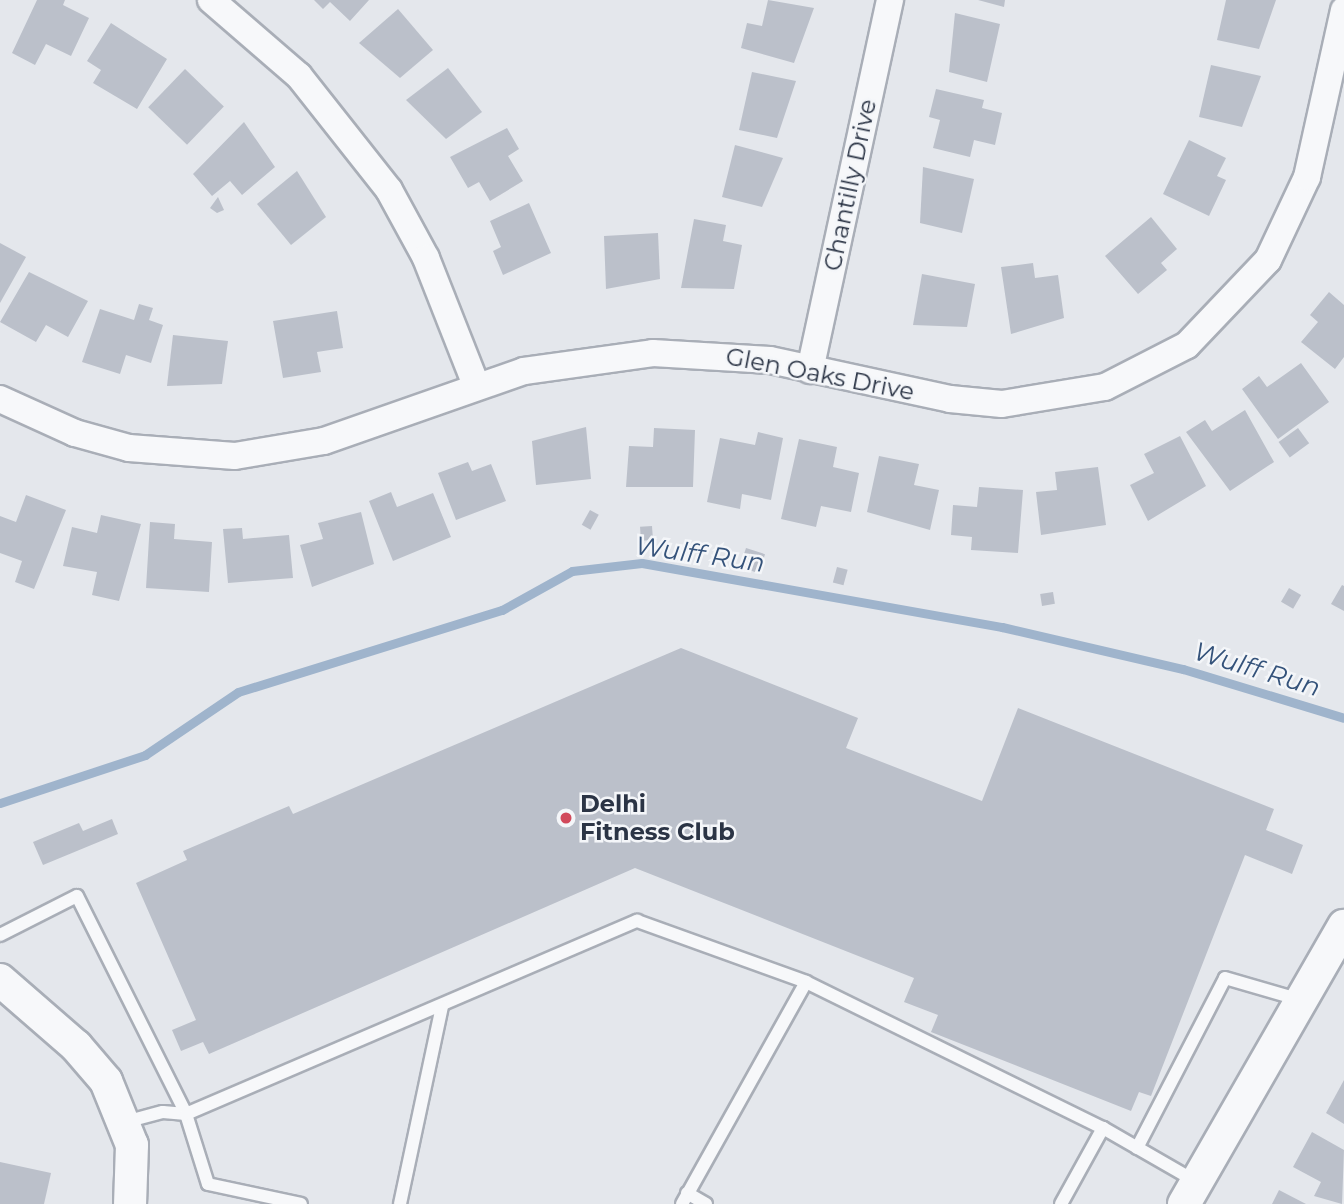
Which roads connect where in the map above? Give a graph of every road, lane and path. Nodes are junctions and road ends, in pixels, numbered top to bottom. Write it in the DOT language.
graph roads {
  1 [pos="211,0"];
  2 [pos="890,0"];
  3 [pos="1344,10"];
  4 [pos="1332,121"];
  5 [pos="810,370"];
  6 [pos="476,385"];
  7 [pos="0,399"];
  8 [pos="1344,926"];
  9 [pos="0,935"];
  10 [pos="0,980"];
  11 [pos="806,982"];
  12 [pos="1301,1000"];
  13 [pos="442,1006"];
  14 [pos="186,1114"];
  15 [pos="125,1122"];
  16 [pos="1103,1128"];
  17 [pos="1137,1148"];
  18 [pos="1193,1196"];
  19 [pos="685,1199"];
  20 [pos="130,1204"];
  21 [pos="300,1204"];
  22 [pos="400,1204"];
  23 [pos="706,1204"];
  24 [pos="1061,1204"];
  1 -- 6 [label="street"];
  2 -- 5 [label="street, Chantilly Drive"];
  3 -- 4 [label="street, Glen Oaks Drive"];
  4 -- 5 [label="street, Glen Oaks Drive"];
  5 -- 6 [label="street, Glen Oaks Drive"];
  6 -- 7 [label="street, Glen Oaks Drive"];
  8 -- 12 [label="street"];
  9 -- 14 [label="lane"];
  10 -- 15 [label="street"];
  11 -- 13 [label="lane"];
  11 -- 16 [label="lane"];
  11 -- 19 [label="lane"];
  12 -- 17 [label="lane"];
  12 -- 18 [label="street"];
  13 -- 14 [label="lane"];
  13 -- 22 [label="lane"];
  14 -- 15 [label="lane"];
  14 -- 21 [label="lane"];
  15 -- 20 [label="street"];
  16 -- 17 [label="lane"];
  16 -- 24 [label="lane"];
  17 -- 18 [label="lane"];
  19 -- 23 [label="lane"];
}
